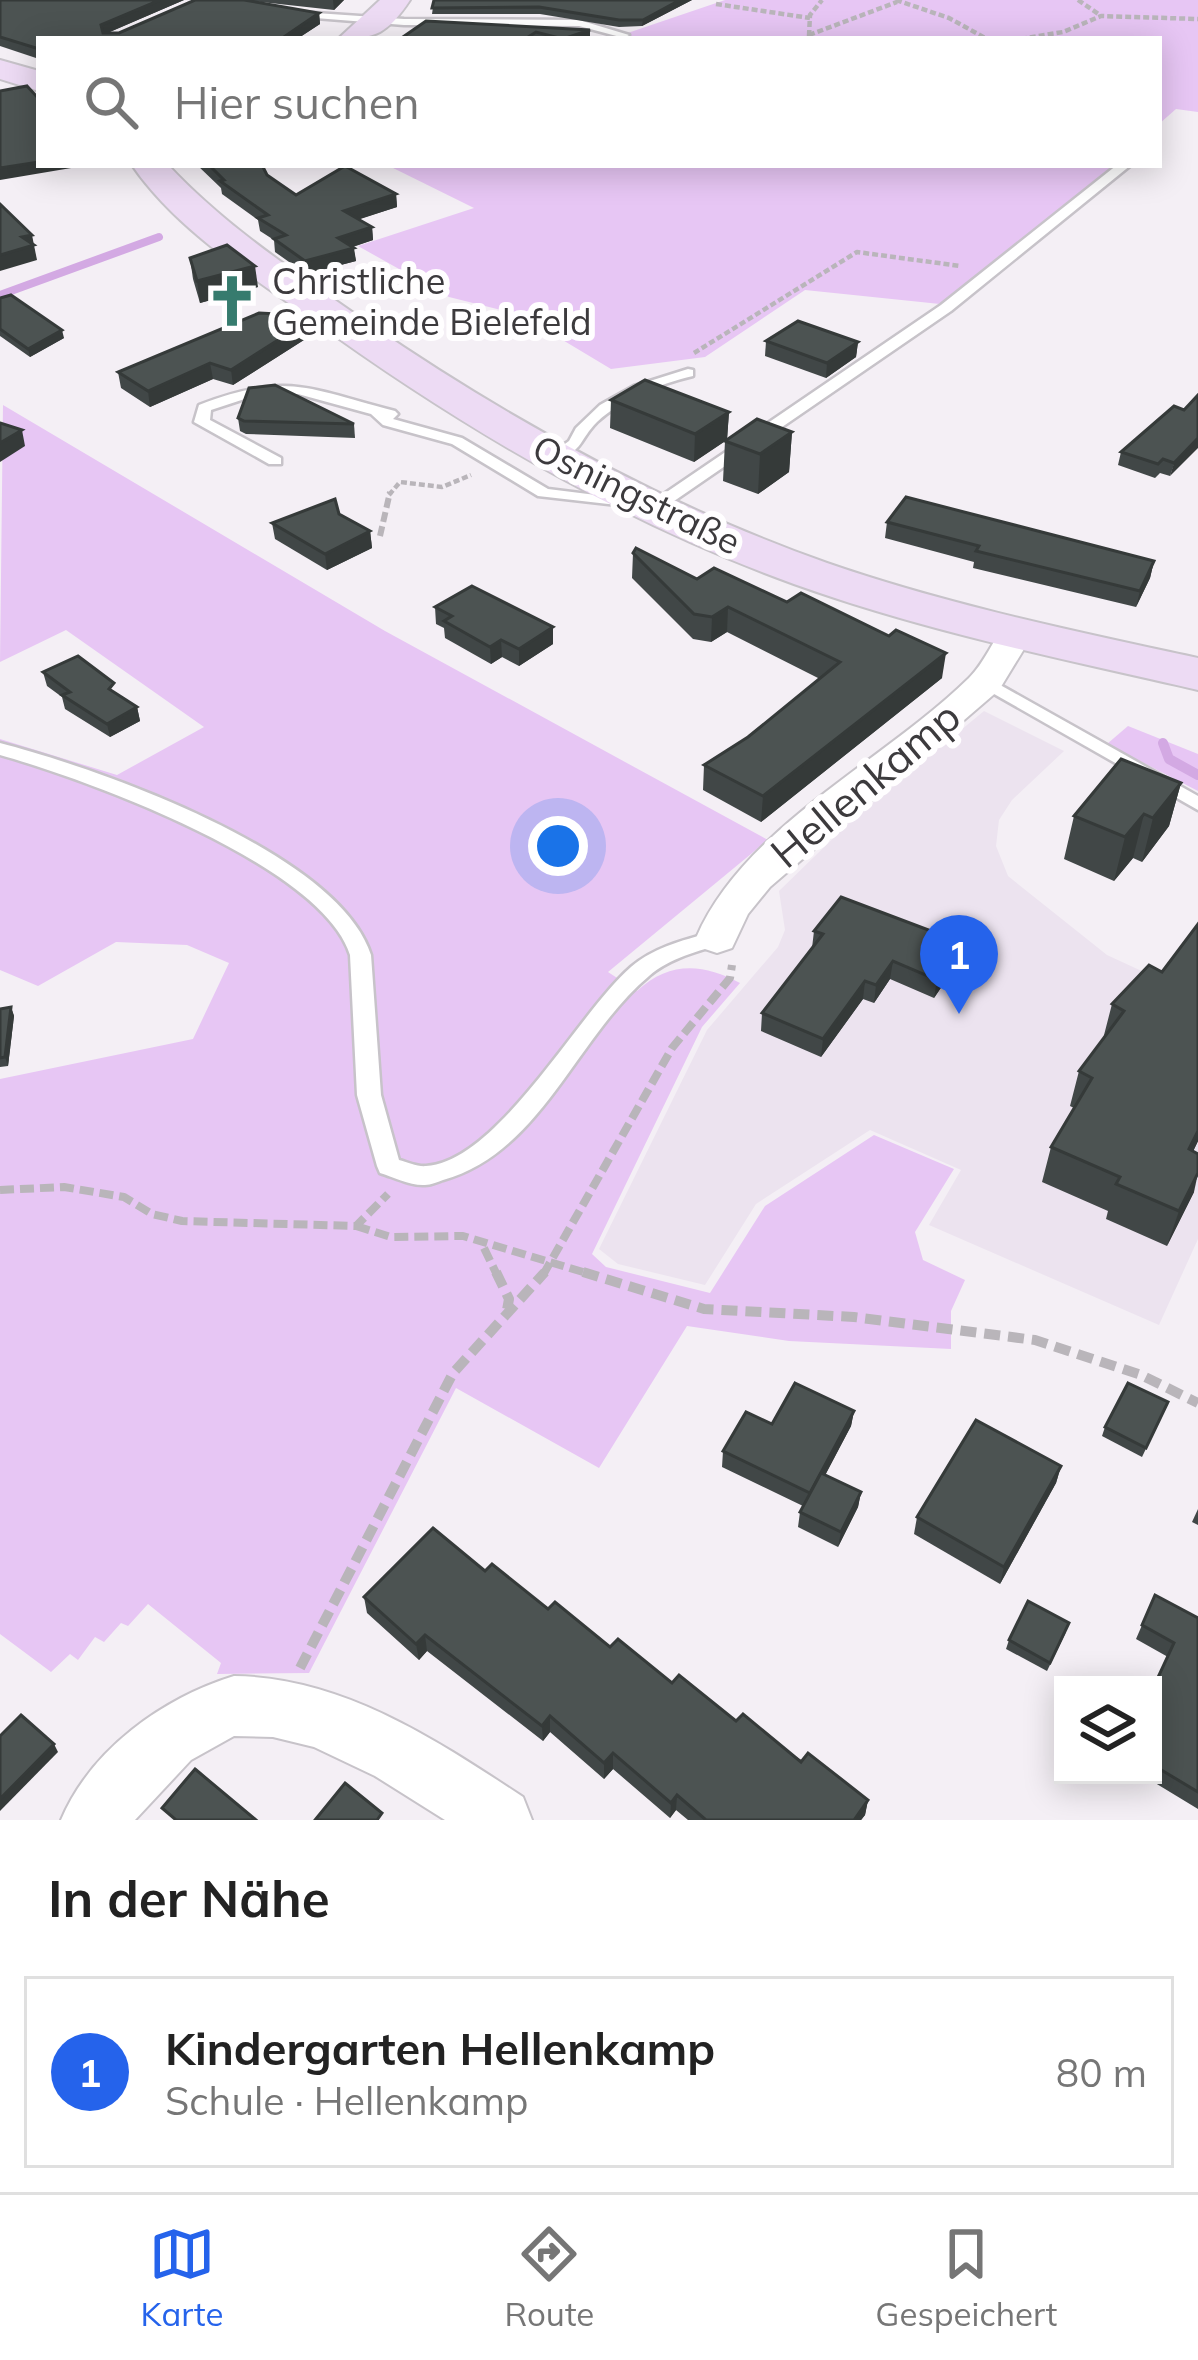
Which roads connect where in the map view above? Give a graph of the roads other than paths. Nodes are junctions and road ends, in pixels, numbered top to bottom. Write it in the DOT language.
graph roads {
  1 [pos="388,10"];
  2 [pos="283,12"];
  3 [pos="624,35"];
  4 [pos="357,36"];
  5 [pos="0,68"];
  6 [pos="36,80"];
  7 [pos="152,168"];
  8 [pos="1121,168"];
  9 [pos="688,373"];
  10 [pos="377,411"];
  11 [pos="478,413"];
  12 [pos="556,456"];
  13 [pos="274,461"];
  14 [pos="656,507"];
  15 [pos="1016,632"];
  16 [pos="1198,674"];
  17 [pos="986,682"];
  18 [pos="0,749"];
  19 [pos="1198,804"];
  20 [pos="717,938"];
  21 [pos="93,1820"];
  22 [pos="500,1820"];
  1 -- 2 [label="lane"];
  1 -- 3 [label="lane"];
  1 -- 4 [label="main road"];
  5 -- 6 [label="main road"];
  7 -- 11 [label="main road, Osningstraße"];
  8 -- 14 [label="lane"];
  9 -- 12 [label="lane"];
  10 -- 11 [label="lane"];
  10 -- 13 [label="lane"];
  10 -- 14 [label="lane"];
  11 -- 12 [label="main road, Osningstraße"];
  12 -- 14 [label="main road, Osningstraße"];
  14 -- 15 [label="main road, Osningstraße"];
  15 -- 16 [label="main road, Osningstraße"];
  15 -- 17 [label="street, Hellenkamp"];
  17 -- 19 [label="lane"];
  17 -- 20 [label="street, Hellenkamp"];
  18 -- 20 [label="lane"];
  21 -- 22 [label="street"];
}
